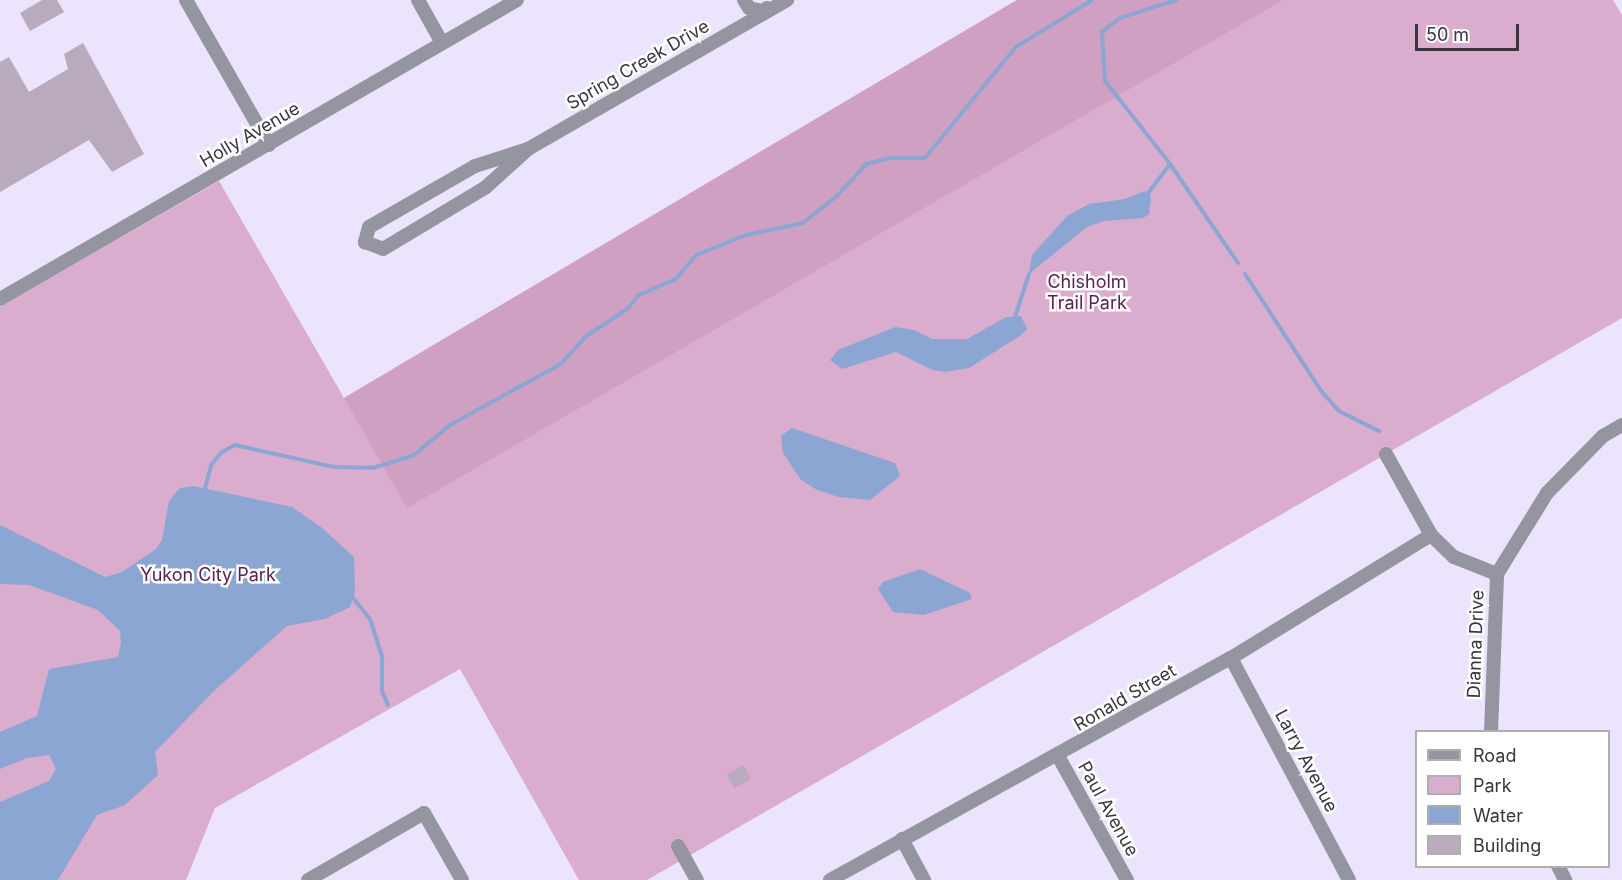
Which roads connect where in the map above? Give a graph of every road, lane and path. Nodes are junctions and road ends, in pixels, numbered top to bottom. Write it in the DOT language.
graph roads {
  1 [pos="186,0"];
  2 [pos="418,0"];
  3 [pos="517,0"];
  4 [pos="744,0"];
  5 [pos="787,0"];
  6 [pos="768,6"];
  7 [pos="442,43"];
  8 [pos="269,144"];
  9 [pos="528,149"];
  10 [pos="0,299"];
  11 [pos="1622,425"];
  12 [pos="1386,454"];
  13 [pos="1431,535"];
  14 [pos="1497,574"];
  15 [pos="1231,658"];
  16 [pos="1491,730"];
  17 [pos="1058,756"];
  18 [pos="902,839"];
  19 [pos="678,846"];
  20 [pos="308,880"];
  21 [pos="462,880"];
  22 [pos="697,880"];
  23 [pos="830,880"];
  24 [pos="924,880"];
  25 [pos="1127,880"];
  26 [pos="1348,880"];
  1 -- 8 [label="street"];
  2 -- 7 [label="street"];
  3 -- 7 [label="street, Holly Avenue"];
  4 -- 6 [label="street"];
  5 -- 6 [label="street, Spring Creek Drive"];
  6 -- 9 [label="street, Spring Creek Drive"];
  7 -- 8 [label="street, Holly Avenue"];
  8 -- 10 [label="street, Holly Avenue"];
  9 -- 9 [label="street, Spring Creek Drive"];
  11 -- 14 [label="street, Dianna Drive"];
  12 -- 13 [label="street"];
  13 -- 14 [label="street"];
  13 -- 15 [label="street, Ronald Street"];
  14 -- 16 [label="street, Dianna Drive"];
  15 -- 17 [label="street, Ronald Street"];
  15 -- 26 [label="street, Larry Avenue"];
  17 -- 18 [label="street, Ronald Street"];
  17 -- 25 [label="street, Paul Avenue"];
  18 -- 23 [label="street, Ronald Street"];
  18 -- 24 [label="street"];
  19 -- 22 [label="street"];
  20 -- 21 [label="street"];
}
